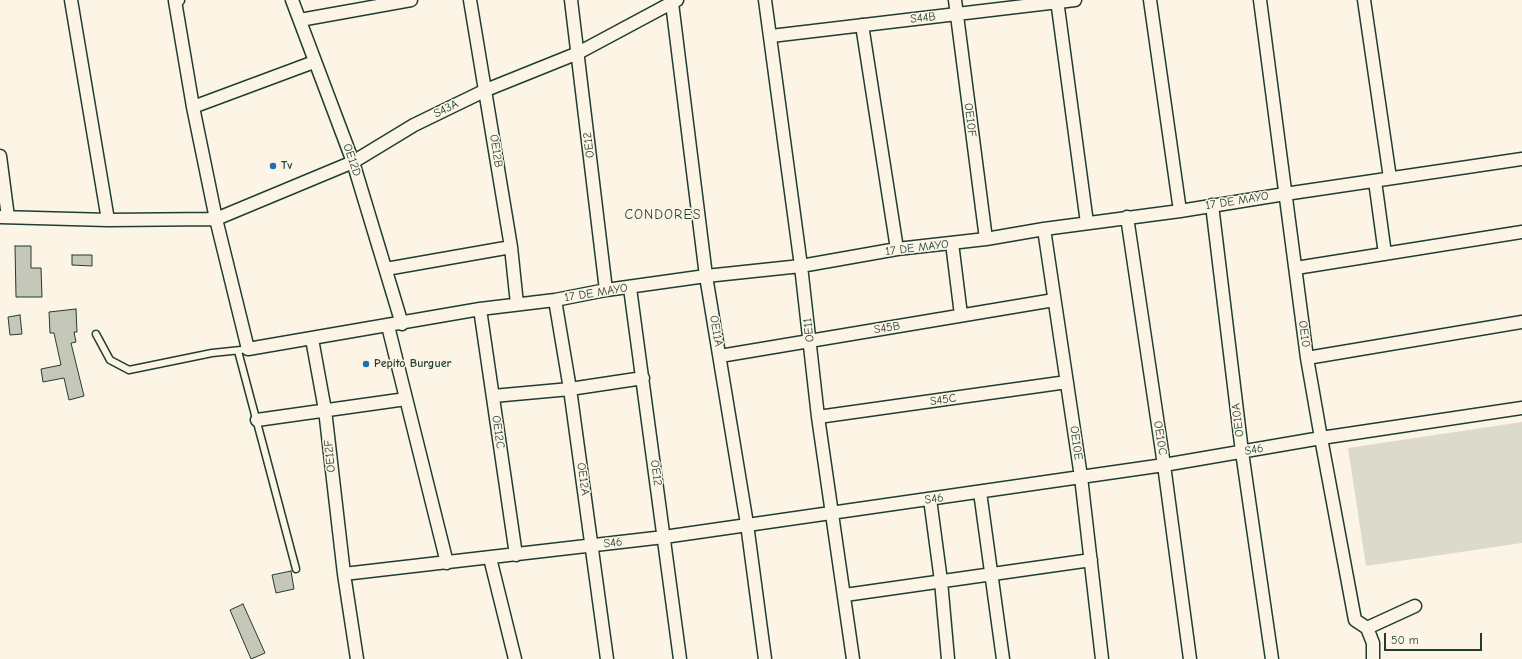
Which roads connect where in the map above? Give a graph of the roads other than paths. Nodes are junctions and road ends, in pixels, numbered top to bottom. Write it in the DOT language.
graph roads {
  1 [pos="71,0"];
  2 [pos="177,0"];
  3 [pos="292,0"];
  4 [pos="411,0"];
  5 [pos="470,0"];
  6 [pos="571,0"];
  7 [pos="765,0"];
  8 [pos="955,0"];
  9 [pos="1075,0"];
  10 [pos="1150,0"];
  11 [pos="1260,0"];
  12 [pos="1364,0"];
  13 [pos="674,1"];
  14 [pos="1057,1"];
  15 [pos="957,14"];
  16 [pos="300,20"];
  17 [pos="862,25"];
  18 [pos="772,36"];
  19 [pos="578,52"];
  20 [pos="314,62"];
  21 [pos="486,90"];
  22 [pos="194,107"];
  23 [pos="0,156"];
  24 [pos="1522,159"];
  25 [pos="353,162"];
  26 [pos="1390,178"];
  27 [pos="1375,180"];
  28 [pos="1285,194"];
  29 [pos="1212,205"];
  30 [pos="1180,211"];
  31 [pos="4,217"];
  32 [pos="1127,217"];
  33 [pos="216,219"];
  34 [pos="108,220"];
  35 [pos="1087,223"];
  36 [pos="1044,229"];
  37 [pos="1522,232"];
  38 [pos="986,239"];
  39 [pos="952,243"];
  40 [pos="511,247"];
  41 [pos="898,249"];
  42 [pos="1385,254"];
  43 [pos="802,266"];
  44 [pos="1296,268"];
  45 [pos="386,269"];
  46 [pos="706,276"];
  47 [pos="630,288"];
  48 [pos="606,290"];
  49 [pos="555,300"];
  50 [pos="1054,300"];
  51 [pos="517,304"];
  52 [pos="480,309"];
  53 [pos="961,315"];
  54 [pos="1522,322"];
  55 [pos="402,324"];
  56 [pos="388,326"];
  57 [pos="96,334"];
  58 [pos="312,339"];
  59 [pos="810,340"];
  60 [pos="243,350"];
  61 [pos="720,356"];
  62 [pos="1307,358"];
  63 [pos="643,378"];
  64 [pos="1067,382"];
  65 [pos="570,389"];
  66 [pos="493,396"];
  67 [pos="406,399"];
  68 [pos="1522,408"];
  69 [pos="325,410"];
  70 [pos="818,417"];
  71 [pos="257,420"];
  72 [pos="1321,438"];
  73 [pos="1242,452"];
  74 [pos="1164,465"];
  75 [pos="1081,477"];
  76 [pos="980,492"];
  77 [pos="930,499"];
  78 [pos="831,513"];
  79 [pos="747,524"];
  80 [pos="664,537"];
  81 [pos="592,546"];
  82 [pos="516,555"];
  83 [pos="490,558"];
  84 [pos="1091,560"];
  85 [pos="447,563"];
  86 [pos="296,569"];
  87 [pos="990,573"];
  88 [pos="344,574"];
  89 [pos="941,581"];
  90 [pos="845,595"];
  91 [pos="1415,606"];
  92 [pos="1367,628"];
  93 [pos="357,659"];
  94 [pos="515,659"];
  95 [pos="607,659"];
  96 [pos="680,659"];
  97 [pos="765,659"];
  98 [pos="853,659"];
  99 [pos="948,659"];
  100 [pos="1003,659"];
  101 [pos="1102,659"];
  102 [pos="1190,659"];
  103 [pos="1272,659"];
  104 [pos="1374,659"];
  1 -- 34 [label="street"];
  2 -- 22 [label="street"];
  3 -- 16 [label="street, OE12D"];
  4 -- 16 [label="street"];
  5 -- 21 [label="street, OE12B"];
  6 -- 19 [label="street, OE12"];
  7 -- 18 [label="street, OE11"];
  8 -- 15 [label="street, OE10F"];
  9 -- 14 [label="street, S44B"];
  10 -- 30 [label="street"];
  11 -- 28 [label="street, OE10"];
  12 -- 26 [label="street"];
  13 -- 19 [label="street, S43A"];
  13 -- 46 [label="street, OE11A"];
  14 -- 15 [label="street, S44B"];
  14 -- 35 [label="street"];
  15 -- 17 [label="street, S44B"];
  15 -- 38 [label="street, OE10F"];
  16 -- 20 [label="street, OE12D"];
  17 -- 18 [label="street, S44B"];
  17 -- 41 [label="street"];
  18 -- 43 [label="street, OE11"];
  19 -- 21 [label="street, S43A"];
  19 -- 48 [label="street, OE12"];
  20 -- 22 [label="street"];
  20 -- 25 [label="street, OE12D"];
  21 -- 25 [label="street, S43A"];
  21 -- 40 [label="street, OE12B"];
  22 -- 33 [label="street"];
  23 -- 31 [label="street"];
  24 -- 26 [label="street, 17 DE MAYO"];
  25 -- 33 [label="street, S43A"];
  25 -- 45 [label="street, OE12D"];
  26 -- 27 [label="street, 17 DE MAYO"];
  27 -- 28 [label="street, 17 DE MAYO"];
  27 -- 42 [label="street"];
  28 -- 29 [label="street, 17 DE MAYO"];
  28 -- 44 [label="street, OE10"];
  29 -- 30 [label="street, 17 DE MAYO"];
  29 -- 73 [label="street, OE10A"];
  30 -- 32 [label="street, 17 DE MAYO"];
  31 -- 34 [label="street"];
  32 -- 35 [label="street, 17 DE MAYO"];
  32 -- 74 [label="street, OE10C"];
  33 -- 34 [label="street"];
  33 -- 60 [label="street"];
  35 -- 36 [label="street, 17 DE MAYO"];
  36 -- 38 [label="street, 17 DE MAYO"];
  36 -- 50 [label="street, OE10E"];
  37 -- 42 [label="street"];
  38 -- 39 [label="street, 17 DE MAYO"];
  39 -- 41 [label="street, 17 DE MAYO"];
  39 -- 53 [label="street"];
  40 -- 45 [label="street"];
  40 -- 51 [label="street, OE12B"];
  41 -- 43 [label="street, 17 DE MAYO"];
  42 -- 44 [label="street"];
  43 -- 46 [label="street, 17 DE MAYO"];
  43 -- 59 [label="street, OE11"];
  44 -- 62 [label="street, OE10"];
  45 -- 55 [label="street, OE12D"];
  46 -- 47 [label="street, 17 DE MAYO"];
  46 -- 61 [label="street, OE11A"];
  47 -- 48 [label="street, 17 DE MAYO"];
  47 -- 63 [label="street, OE12"];
  48 -- 49 [label="street, 17 DE MAYO"];
  49 -- 51 [label="street, 17 DE MAYO"];
  49 -- 65 [label="street, OE12A"];
  50 -- 53 [label="street, S45B"];
  50 -- 64 [label="street, OE10E"];
  51 -- 52 [label="street, 17 DE MAYO"];
  52 -- 55 [label="street, 17 DE MAYO"];
  52 -- 66 [label="street, OE12C"];
  53 -- 59 [label="street, S45B"];
  54 -- 62 [label="street"];
  55 -- 56 [label="street, 17 DE MAYO"];
  56 -- 58 [label="street, 17 DE MAYO"];
  56 -- 67 [label="street"];
  57 -- 60 [label="lane"];
  58 -- 60 [label="street, 17 DE MAYO"];
  58 -- 69 [label="street, OE12F"];
  59 -- 61 [label="street, S45B"];
  59 -- 70 [label="street, OE11"];
  60 -- 71 [label="lane"];
  61 -- 79 [label="street, OE11A"];
  62 -- 72 [label="street, OE10"];
  63 -- 65 [label="street"];
  63 -- 80 [label="street, OE12"];
  64 -- 70 [label="street, S45C"];
  64 -- 75 [label="street, OE10E"];
  65 -- 66 [label="street"];
  65 -- 81 [label="street, OE12A"];
  66 -- 82 [label="street, OE12C"];
  67 -- 69 [label="street"];
  67 -- 85 [label="street"];
  68 -- 72 [label="street, S46"];
  69 -- 71 [label="street"];
  69 -- 88 [label="street, OE12F"];
  70 -- 78 [label="street, OE11"];
  71 -- 86 [label="lane"];
  72 -- 73 [label="street, S46"];
  72 -- 92 [label="street, OE10"];
  73 -- 74 [label="street, S46"];
  73 -- 103 [label="street, OE10A"];
  74 -- 75 [label="street, S46"];
  74 -- 102 [label="street, OE10C"];
  75 -- 76 [label="street, S46"];
  75 -- 84 [label="street, OE10E"];
  76 -- 77 [label="street, S46"];
  76 -- 87 [label="street"];
  77 -- 78 [label="street, S46"];
  77 -- 89 [label="street"];
  78 -- 79 [label="street, S46"];
  78 -- 90 [label="street, OE11"];
  79 -- 80 [label="street, S46"];
  79 -- 97 [label="street, OE11A"];
  80 -- 81 [label="street, S46"];
  80 -- 96 [label="street, OE12"];
  81 -- 82 [label="street, S46"];
  81 -- 95 [label="street, OE12A"];
  82 -- 83 [label="street, S46"];
  83 -- 85 [label="street, S46"];
  83 -- 94 [label="street"];
  84 -- 87 [label="street"];
  84 -- 101 [label="street, OE10E"];
  85 -- 88 [label="street, S46"];
  87 -- 89 [label="street"];
  87 -- 100 [label="street"];
  88 -- 93 [label="street, OE12F"];
  89 -- 90 [label="street"];
  89 -- 99 [label="street"];
  90 -- 98 [label="street, OE11"];
  91 -- 92 [label="street"];
  92 -- 104 [label="street, OE10"];
}
